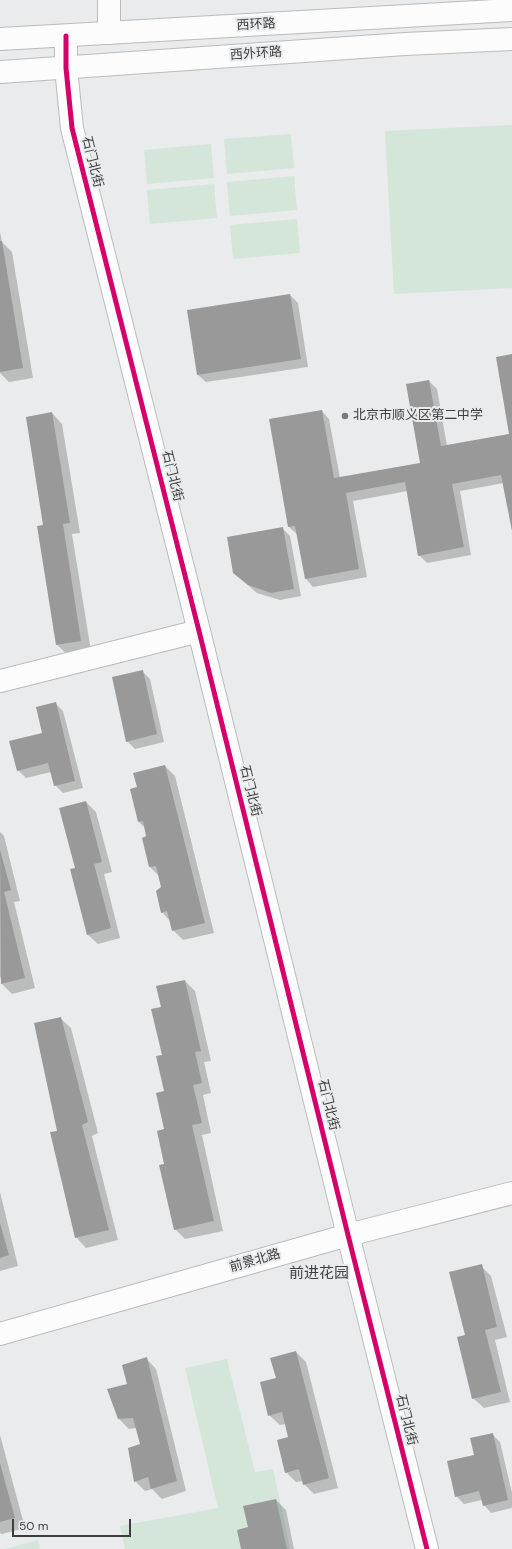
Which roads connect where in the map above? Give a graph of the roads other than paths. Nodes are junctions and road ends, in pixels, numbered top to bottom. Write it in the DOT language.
graph roads {
  1 [pos="109,0"];
  2 [pos="512,10"];
  3 [pos="109,33"];
  4 [pos="66,36"];
  5 [pos="512,39"];
  6 [pos="0,40"];
  7 [pos="66,68"];
  8 [pos="0,72"];
  9 [pos="200,631"];
  10 [pos="0,681"];
  11 [pos="512,1193"];
  12 [pos="348,1235"];
  13 [pos="0,1334"];
  14 [pos="427,1549"];
  1 -- 3 [label="street"];
  2 -- 3 [label="street, 西环路"];
  3 -- 4 [label="street, 西环路"];
  4 -- 6 [label="street, 西环路"];
  4 -- 7 [label="street, 石门北街"];
  5 -- 7 [label="street, 西外环路"];
  7 -- 8 [label="street, 西外环路"];
  7 -- 9 [label="street, 石门北街"];
  9 -- 10 [label="street"];
  9 -- 12 [label="street, 石门北街"];
  11 -- 12 [label="street, 前景北路"];
  12 -- 13 [label="street, 前景北路"];
  12 -- 14 [label="street, 石门北街"];
}
